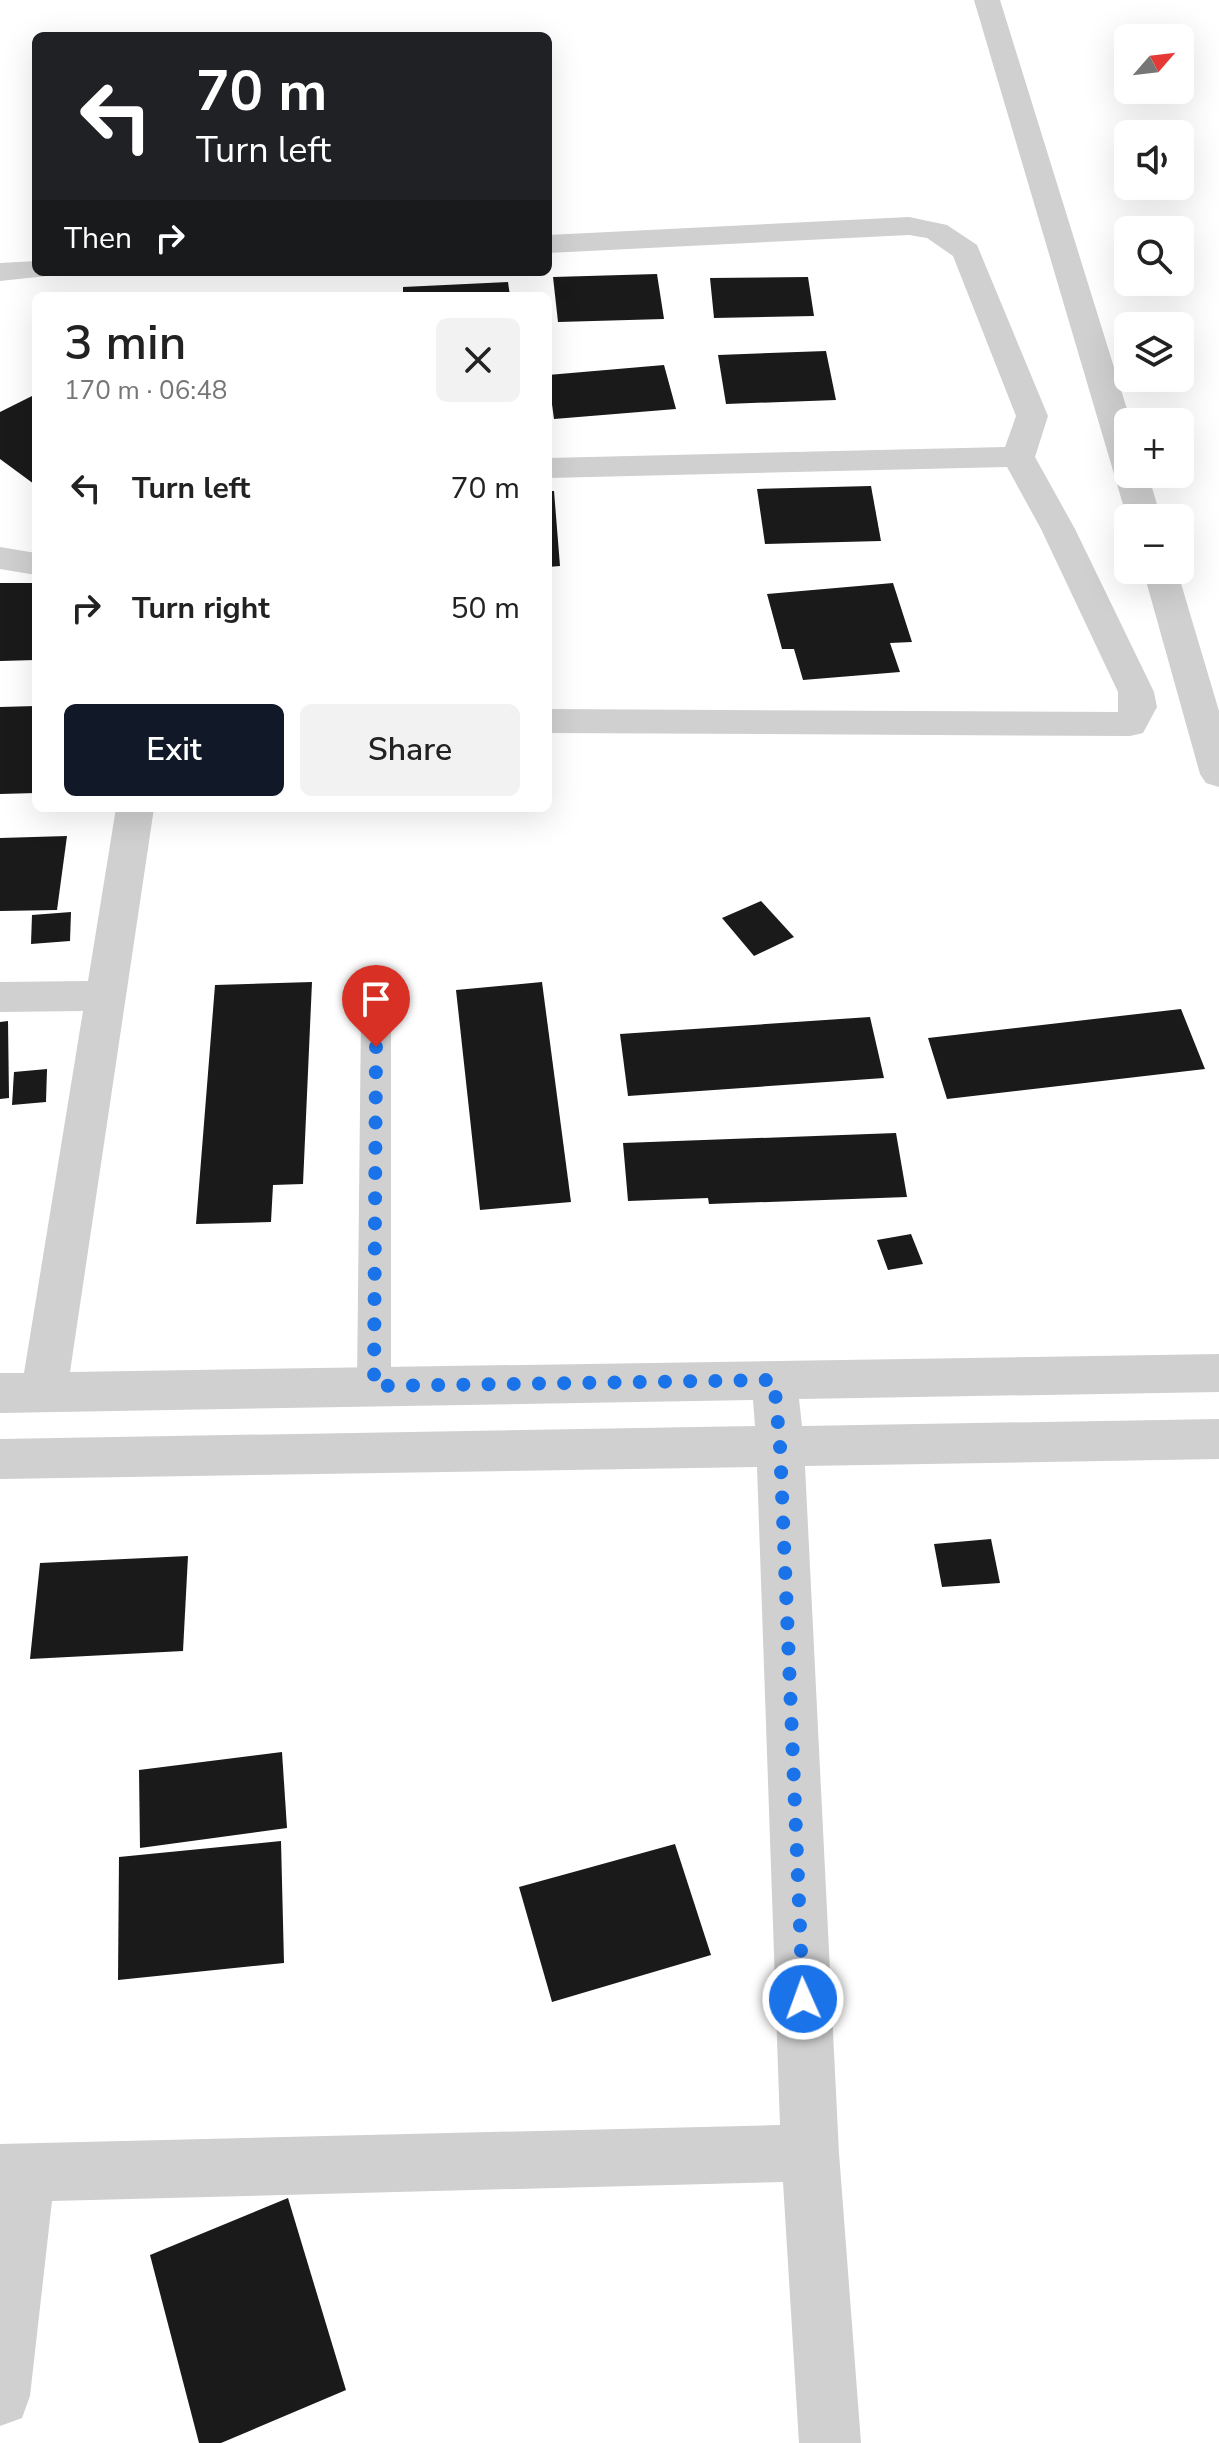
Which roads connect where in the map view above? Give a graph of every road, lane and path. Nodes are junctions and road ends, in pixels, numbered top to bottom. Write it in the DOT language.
graph roads {
  1 [pos="987,0"];
  2 [pos="552,244"];
  3 [pos="32,270"];
  4 [pos="0,272"];
  5 [pos="1114,419"];
  6 [pos="1018,457"];
  7 [pos="552,468"];
  8 [pos="1164,584"];
  9 [pos="552,721"];
  10 [pos="1219,774"];
  11 [pos="134,812"];
  12 [pos="106,996"];
  13 [pos="0,997"];
  14 [pos="376,1016"];
  15 [pos="1219,1373"];
  16 [pos="774,1380"];
  17 [pos="374,1386"];
  18 [pos="22,1392"];
  19 [pos="1219,1439"];
  20 [pos="780,1446"];
  21 [pos="0,1459"];
  22 [pos="810,2153"];
  23 [pos="13,2173"];
  24 [pos="0,2396"];
  25 [pos="830,2443"];
  1 -- 5 [label="street"];
  2 -- 6 [label="street"];
  3 -- 4 [label="street"];
  6 -- 7 [label="street"];
  6 -- 9 [label="street"];
  8 -- 10 [label="street"];
  11 -- 12 [label="street"];
  12 -- 13 [label="street"];
  12 -- 18 [label="street"];
  14 -- 17 [label="lane"];
  15 -- 16 [label="street"];
  16 -- 17 [label="street"];
  16 -- 20 [label="street"];
  17 -- 18 [label="street"];
  19 -- 20 [label="street"];
  20 -- 21 [label="street"];
  20 -- 22 [label="street"];
  22 -- 23 [label="street"];
  22 -- 25 [label="street"];
  23 -- 24 [label="street"];
}
